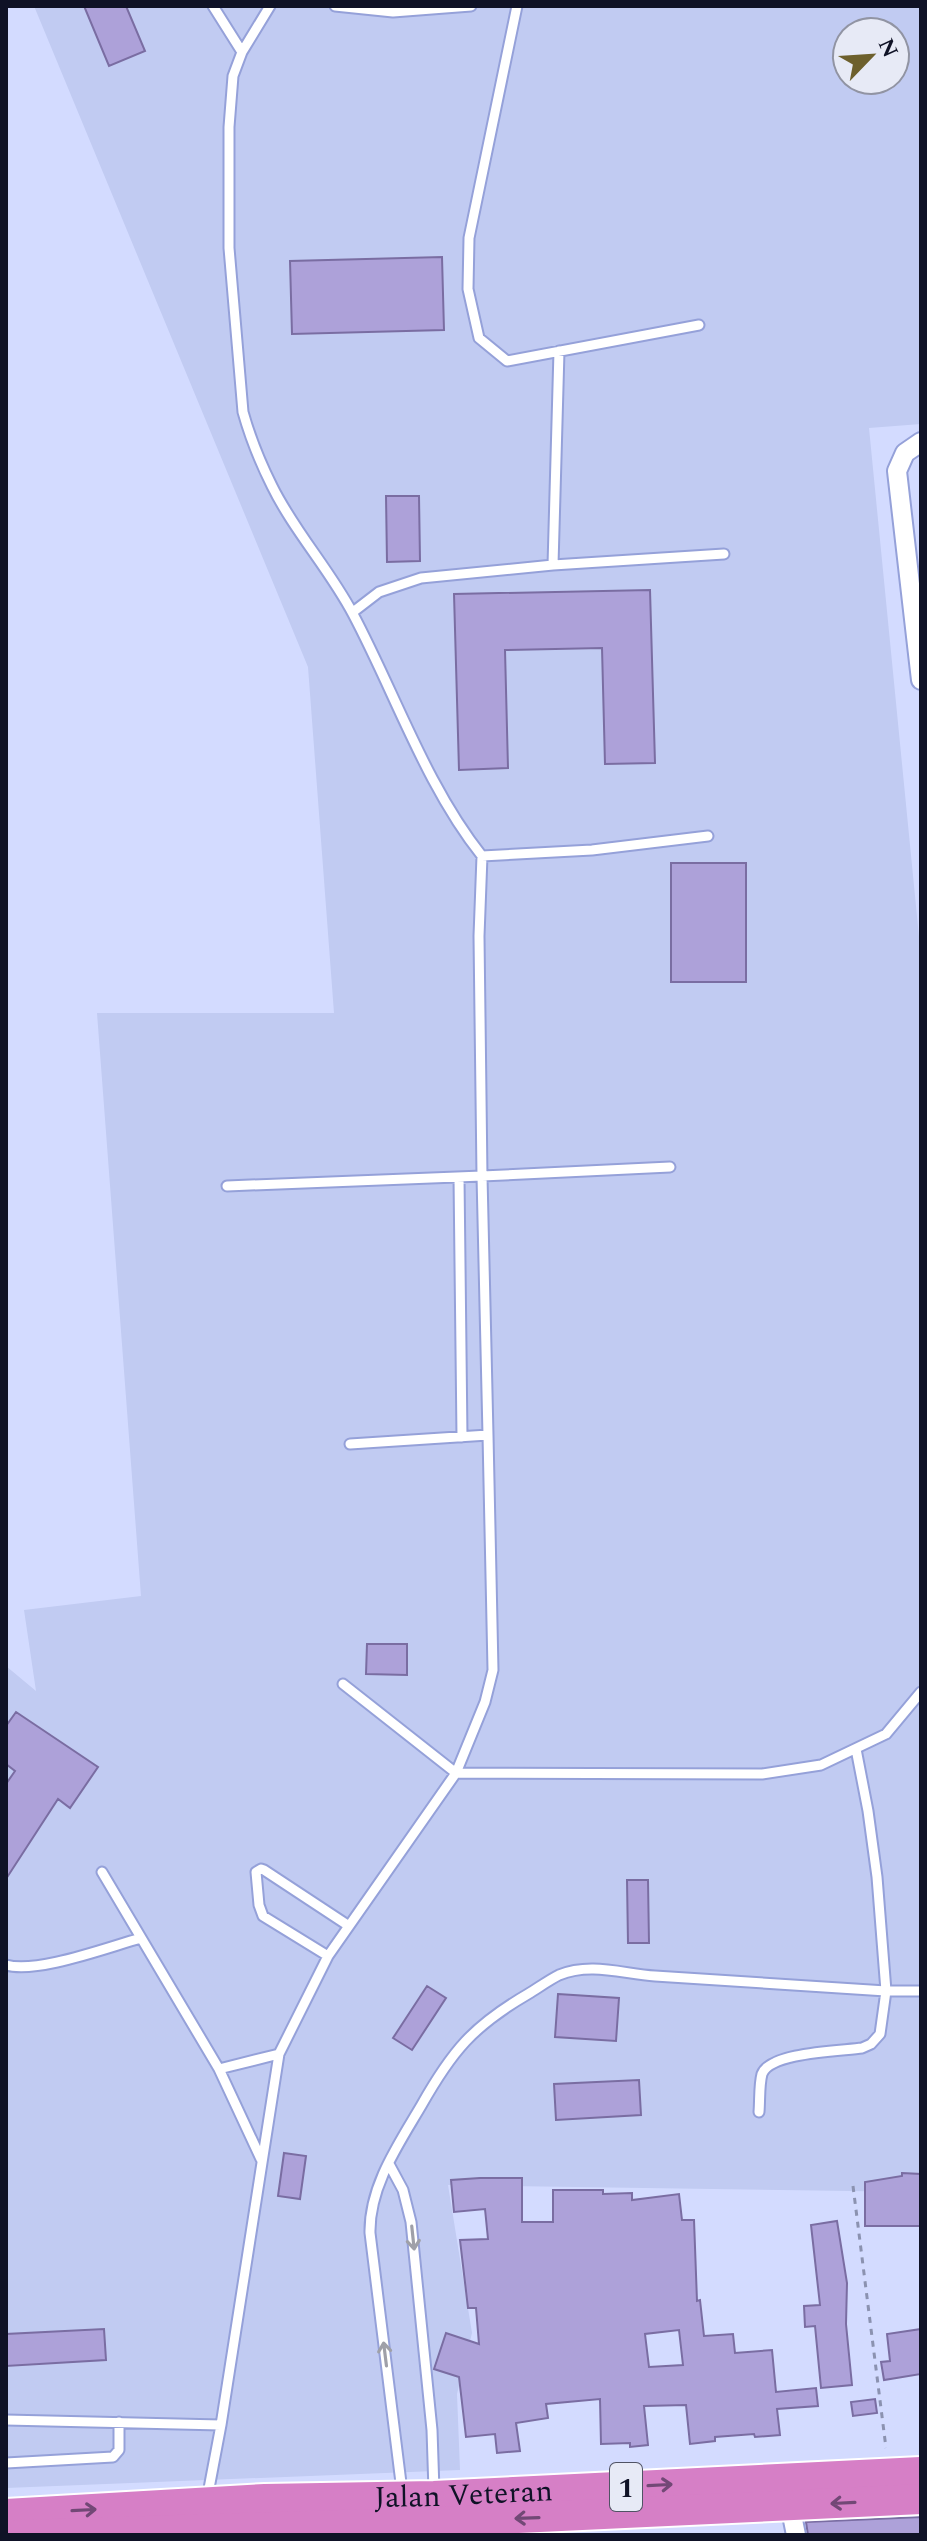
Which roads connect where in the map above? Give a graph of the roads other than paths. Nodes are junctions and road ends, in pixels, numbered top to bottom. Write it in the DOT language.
graph roads {
  1 [pos="213,6"];
  2 [pos="270,6"];
  3 [pos="335,6"];
  4 [pos="471,6"];
  5 [pos="517,6"];
  6 [pos="242,52"];
  7 [pos="699,325"];
  8 [pos="559,351"];
  9 [pos="921,442"];
  10 [pos="724,554"];
  11 [pos="553,565"];
  12 [pos="353,612"];
  13 [pos="921,680"];
  14 [pos="708,836"];
  15 [pos="482,856"];
  16 [pos="670,1167"];
  17 [pos="482,1176"];
  18 [pos="459,1177"];
  19 [pos="227,1186"];
  20 [pos="488,1435"];
  21 [pos="462,1437"];
  22 [pos="350,1444"];
  23 [pos="343,1684"];
  24 [pos="921,1692"];
  25 [pos="856,1749"];
  26 [pos="456,1773"];
  27 [pos="102,1872"];
  28 [pos="349,1926"];
  29 [pos="141,1938"];
  30 [pos="328,1956"];
  31 [pos="6,1965"];
  32 [pos="886,1991"];
  33 [pos="921,1991"];
  34 [pos="279,2054"];
  35 [pos="219,2069"];
  36 [pos="759,2112"];
  37 [pos="262,2161"];
  38 [pos="389,2164"];
  39 [pos="6,2420"];
  40 [pos="119,2422"];
  41 [pos="221,2425"];
  42 [pos="6,2463"];
  43 [pos="921,2472"];
  44 [pos="921,2499"];
  45 [pos="790,2505"];
  46 [pos="319,2511"];
  47 [pos="6,2514"];
  48 [pos="207,2517"];
  49 [pos="404,2518"];
  50 [pos="435,2518"];
  51 [pos="578,2526"];
  52 [pos="268,2531"];
  53 [pos="19,2535"];
  54 [pos="796,2535"];
  1 -- 6 [label="lane"];
  2 -- 6 [label="lane"];
  3 -- 4 [label="lane"];
  5 -- 8 [label="lane"];
  6 -- 12 [label="lane"];
  7 -- 8 [label="lane"];
  8 -- 11 [label="lane"];
  9 -- 13 [label="street"];
  10 -- 11 [label="lane"];
  11 -- 12 [label="lane"];
  12 -- 15 [label="lane"];
  14 -- 15 [label="lane"];
  15 -- 17 [label="lane"];
  16 -- 17 [label="lane"];
  17 -- 18 [label="lane"];
  17 -- 20 [label="lane"];
  18 -- 19 [label="lane"];
  18 -- 21 [label="lane"];
  20 -- 21 [label="lane"];
  20 -- 26 [label="lane"];
  21 -- 22 [label="lane"];
  23 -- 26 [label="lane"];
  24 -- 25 [label="lane"];
  25 -- 26 [label="lane"];
  25 -- 32 [label="lane"];
  26 -- 28 [label="lane"];
  27 -- 29 [label="lane"];
  28 -- 30 [label="lane"];
  28 -- 30 [label="lane"];
  29 -- 31 [label="lane"];
  29 -- 35 [label="lane"];
  30 -- 34 [label="lane"];
  32 -- 33 [label="lane"];
  32 -- 36 [label="lane"];
  32 -- 38 [label="lane"];
  34 -- 35 [label="lane"];
  34 -- 37 [label="lane"];
  35 -- 37 [label="lane"];
  37 -- 41 [label="lane"];
  49 -- 38 [label="lane, one-way"];
  38 -- 50 [label="lane, one-way"];
  39 -- 40 [label="lane"];
  40 -- 41 [label="lane"];
  40 -- 42 [label="lane"];
  41 -- 48 [label="lane"];
  50 -- 43 [label="highway, Jalan Veteran / 1, one-way"];
  44 -- 45 [label="highway, Jalan Veteran / 1, one-way"];
  45 -- 51 [label="highway, Jalan Veteran / 1"];
  45 -- 54 [label="street"];
  46 -- 48 [label="highway, Jalan Veteran / 1"];
  46 -- 49 [label="highway, Jalan Veteran / 1"];
  46 -- 52 [label="highway, Jalan Veteran / 1"];
  47 -- 48 [label="highway, Jalan Veteran / 1, one-way"];
  48 -- 52 [label="highway, Jalan Veteran / 1"];
  48 -- 53 [label="highway, Jalan Veteran / 1"];
  49 -- 50 [label="highway, Jalan Veteran / 1"];
  51 -- 50 [label="highway, Jalan Veteran / 1, one-way"];
}
